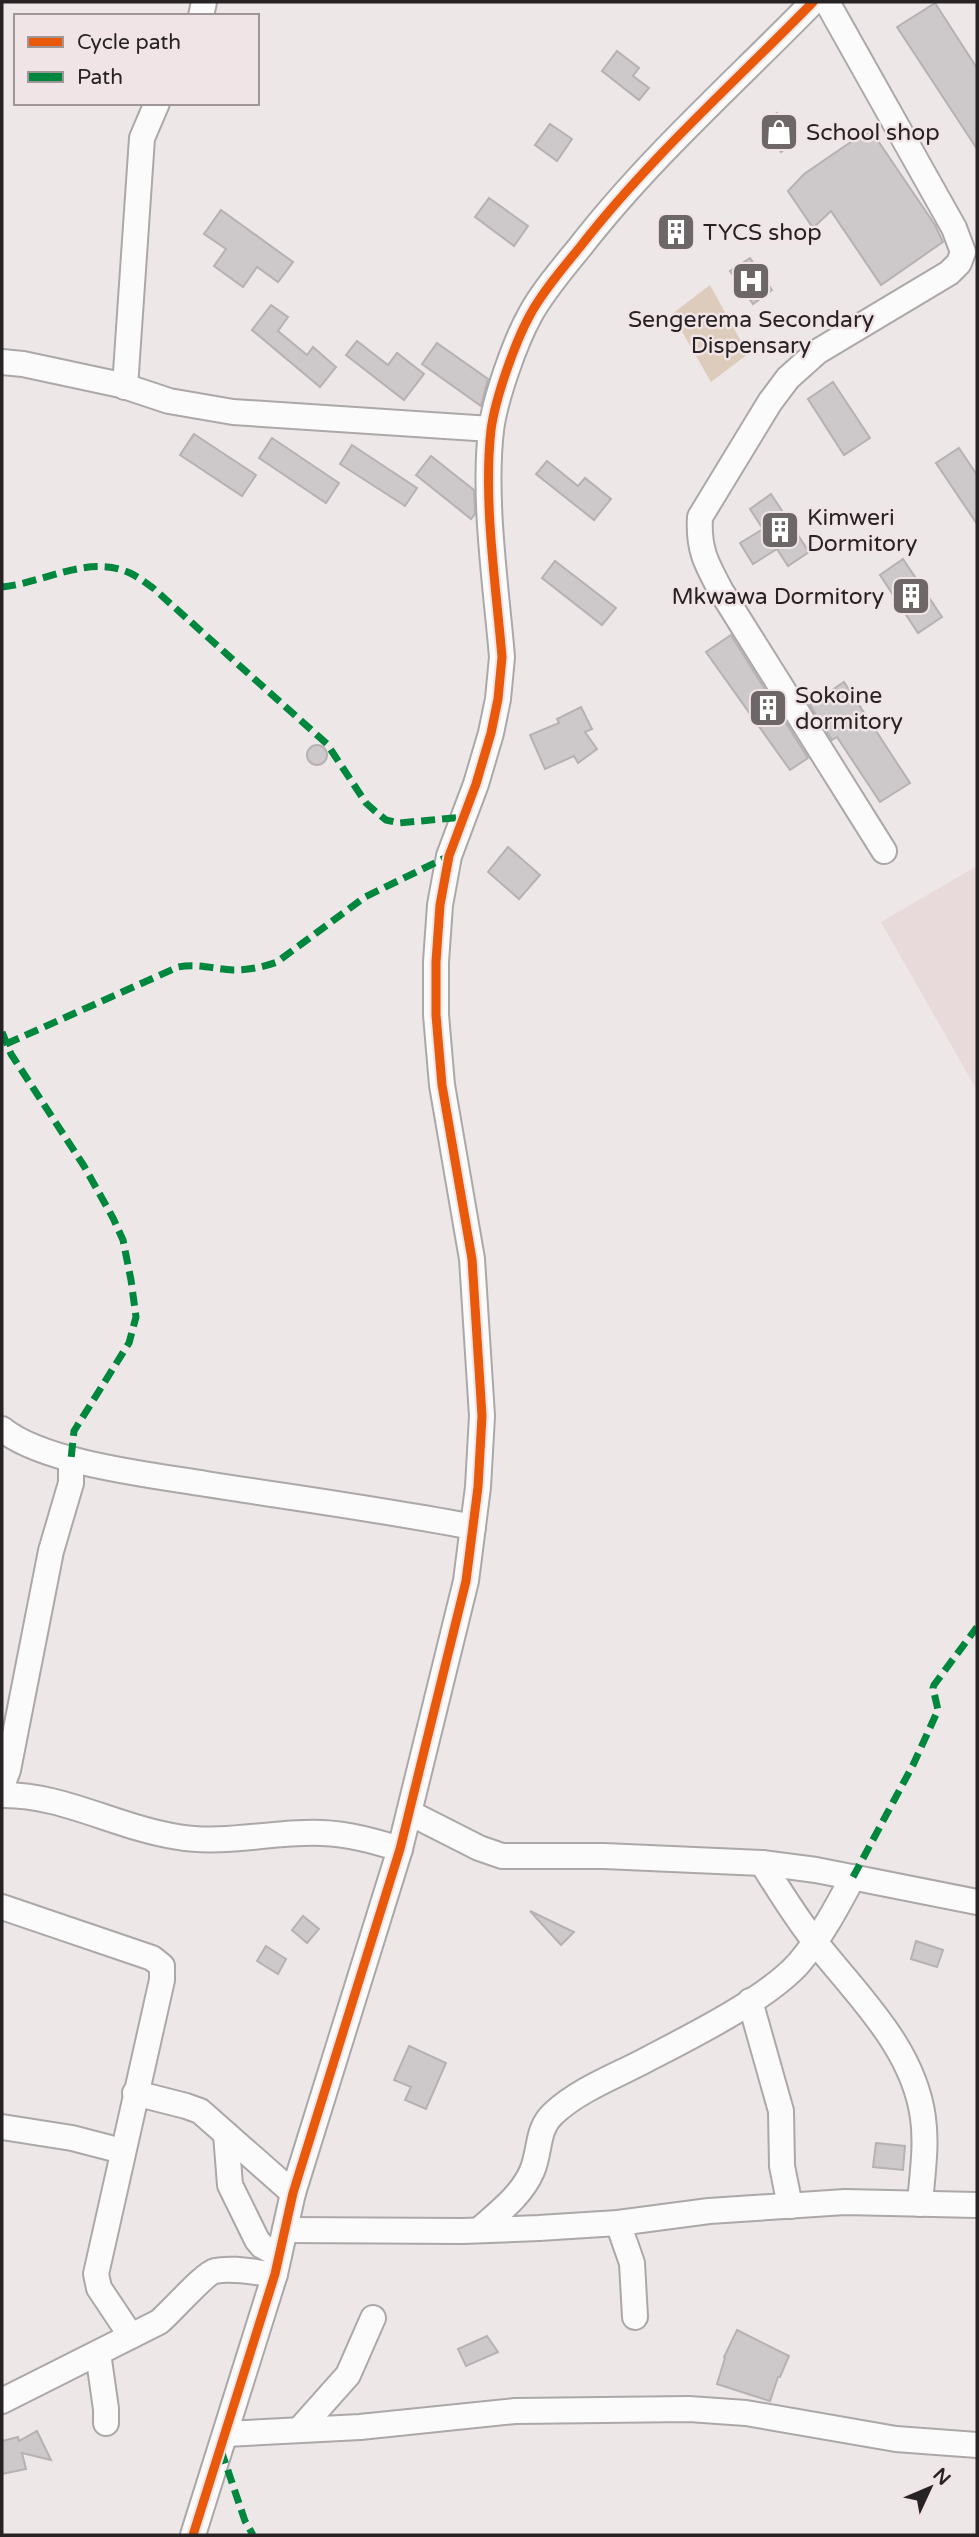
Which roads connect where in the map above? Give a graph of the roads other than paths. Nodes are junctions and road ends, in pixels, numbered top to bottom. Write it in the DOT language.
graph roads {
  1 [pos="814,2"];
  2 [pos="827,2"];
  3 [pos="156,105"];
  4 [pos="2,362"];
  5 [pos="125,387"];
  6 [pos="491,429"];
  7 [pos="884,851"];
  8 [pos="2,1429"];
  9 [pos="71,1459"];
  10 [pos="473,1527"];
  11 [pos="2,1786"];
  12 [pos="2,1795"];
  13 [pos="410,1813"];
  14 [pos="400,1849"];
  15 [pos="762,1863"];
  16 [pos="853,1877"];
  17 [pos="977,1902"];
  18 [pos="2,1907"];
  19 [pos="815,1942"];
  20 [pos="750,2001"];
  21 [pos="135,2093"];
  22 [pos="2,2127"];
  23 [pos="226,2134"];
  24 [pos="122,2151"];
  25 [pos="293,2193"];
  26 [pos="920,2204"];
  27 [pos="977,2205"];
  28 [pos="790,2206"];
  29 [pos="618,2223"];
  30 [pos="285,2230"];
  31 [pos="479,2230"];
  32 [pos="277,2265"];
  33 [pos="635,2317"];
  34 [pos="373,2318"];
  35 [pos="131,2336"];
  36 [pos="98,2353"];
  37 [pos="2,2402"];
  38 [pos="106,2423"];
  39 [pos="299,2430"];
  40 [pos="226,2434"];
  41 [pos="977,2445"];
  42 [pos="193,2535"];
  1 -- 6 [label="street"];
  2 -- 7 [label="street"];
  3 -- 5 [label="street"];
  4 -- 5 [label="street"];
  5 -- 6 [label="street"];
  6 -- 10 [label="street"];
  8 -- 9 [label="street"];
  9 -- 10 [label="street"];
  9 -- 11 [label="street"];
  10 -- 13 [label="street"];
  12 -- 14 [label="street"];
  13 -- 14 [label="street"];
  13 -- 15 [label="street"];
  14 -- 25 [label="street"];
  15 -- 16 [label="street"];
  15 -- 19 [label="street"];
  16 -- 17 [label="street"];
  16 -- 19 [label="street"];
  18 -- 21 [label="street"];
  19 -- 20 [label="street"];
  19 -- 26 [label="street"];
  20 -- 28 [label="street"];
  20 -- 31 [label="street"];
  21 -- 23 [label="street"];
  21 -- 24 [label="street"];
  22 -- 24 [label="street"];
  23 -- 25 [label="street"];
  23 -- 32 [label="street"];
  24 -- 35 [label="street"];
  25 -- 30 [label="street"];
  26 -- 27 [label="street"];
  26 -- 28 [label="street"];
  28 -- 29 [label="street"];
  29 -- 31 [label="street"];
  29 -- 33 [label="street"];
  30 -- 31 [label="street"];
  30 -- 32 [label="street"];
  32 -- 35 [label="street"];
  32 -- 40 [label="street"];
  34 -- 39 [label="street"];
  35 -- 36 [label="street"];
  36 -- 37 [label="street"];
  36 -- 38 [label="street"];
  39 -- 40 [label="street"];
  39 -- 41 [label="street"];
  40 -- 42 [label="street"];
}
